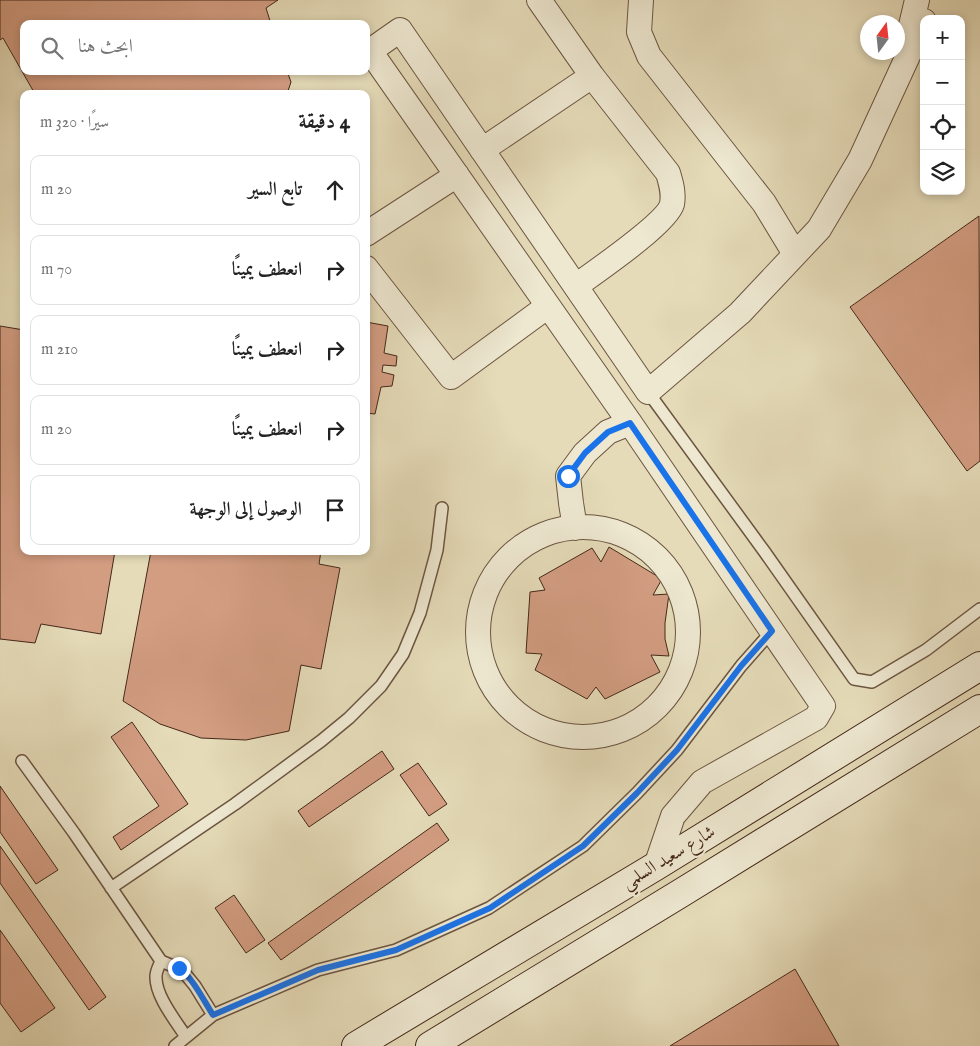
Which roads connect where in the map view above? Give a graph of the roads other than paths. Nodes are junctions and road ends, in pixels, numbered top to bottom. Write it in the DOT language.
graph roads {
  1 [pos="539,0"];
  2 [pos="641,0"];
  3 [pos="918,0"];
  4 [pos="933,0"];
  5 [pos="926,15"];
  6 [pos="920,29"];
  7 [pos="592,76"];
  8 [pos="896,80"];
  9 [pos="482,150"];
  10 [pos="456,175"];
  11 [pos="370,231"];
  12 [pos="795,254"];
  13 [pos="370,273"];
  14 [pos="576,286"];
  15 [pos="548,306"];
  16 [pos="648,392"];
  17 [pos="630,423"];
  18 [pos="442,508"];
  19 [pos="575,528"];
  20 [pos="980,608"];
  21 [pos="772,631"];
  22 [pos="980,666"];
  23 [pos="980,709"];
  24 [pos="22,761"];
  25 [pos="656,866"];
  26 [pos="111,888"];
  27 [pos="161,961"];
  28 [pos="213,1015"];
  29 [pos="186,1037"];
  30 [pos="175,1046"];
  31 [pos="356,1046"];
  32 [pos="430,1046"];
  1 -- 7 [label="street"];
  2 -- 12 [label="street"];
  3 -- 8 [label="street"];
  4 -- 5 [label="street"];
  6 -- 8 [label="street"];
  7 -- 9 [label="street"];
  7 -- 14 [label="street"];
  8 -- 12 [label="street"];
  9 -- 10 [label="street"];
  9 -- 14 [label="street"];
  10 -- 11 [label="street"];
  10 -- 15 [label="street"];
  12 -- 16 [label="street"];
  13 -- 15 [label="street"];
  14 -- 16 [label="street"];
  15 -- 17 [label="street"];
  16 -- 20 [label="lane"];
  17 -- 19 [label="street"];
  17 -- 21 [label="street"];
  18 -- 26 [label="lane"];
  19 -- 19 [label="street"];
  21 -- 25 [label="street"];
  21 -- 28 [label="lane"];
  22 -- 25 [label="street, شارع سعيد السلمي"];
  23 -- 32 [label="street, شارع سعيد السلمي"];
  24 -- 26 [label="lane"];
  25 -- 31 [label="street, شارع سعيد السلمي"];
  26 -- 27 [label="lane"];
  27 -- 28 [label="lane"];
  27 -- 29 [label="lane"];
  28 -- 29 [label="lane"];
  29 -- 30 [label="lane"];
}
